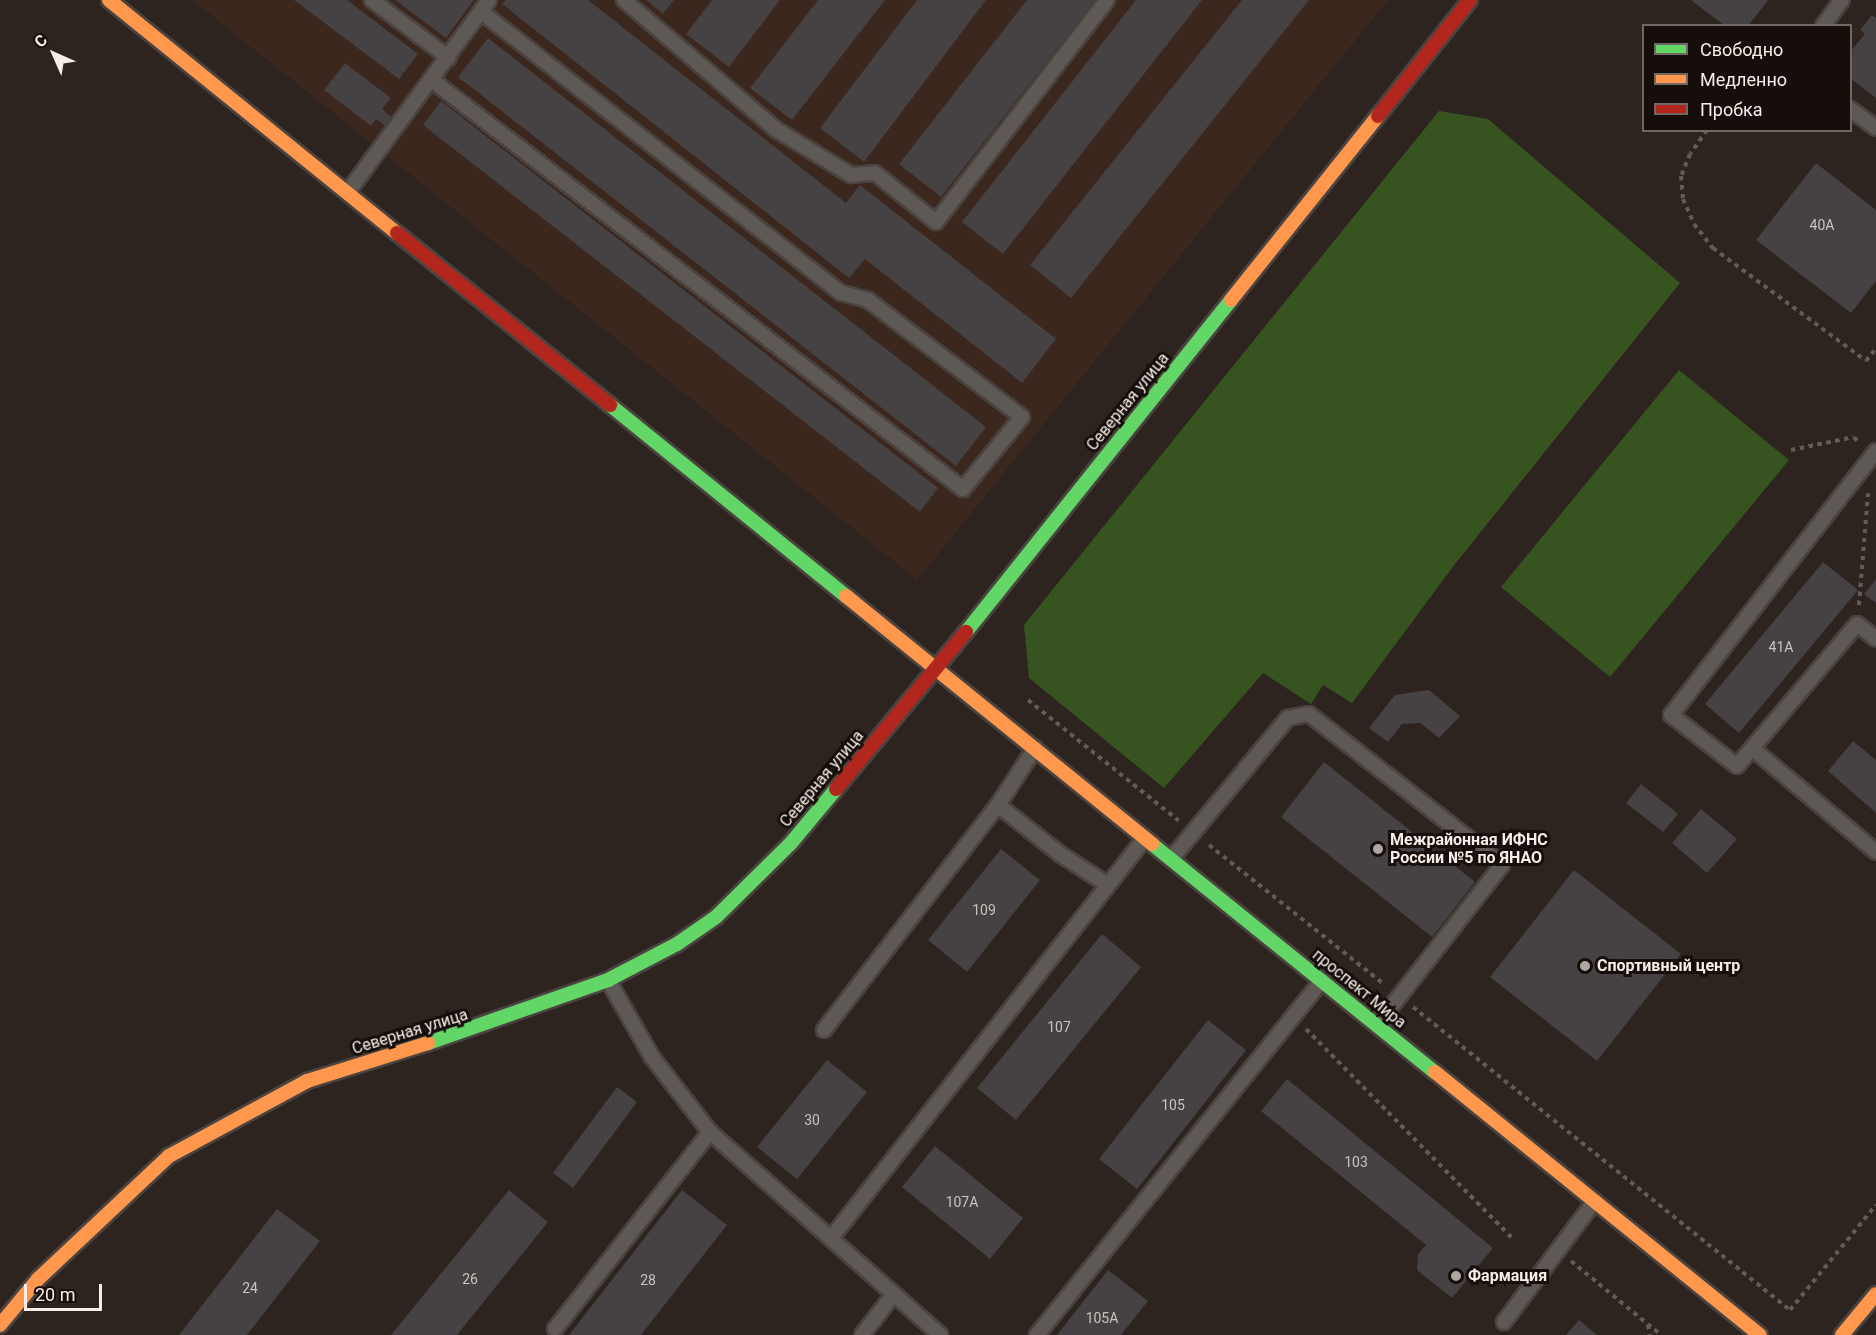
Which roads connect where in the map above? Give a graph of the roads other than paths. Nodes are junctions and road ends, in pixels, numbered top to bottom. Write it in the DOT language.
graph roads {
  1 [pos="109,0"];
  2 [pos="372,0"];
  3 [pos="489,0"];
  4 [pos="624,0"];
  5 [pos="1107,0"];
  6 [pos="1470,0"];
  7 [pos="1841,0"];
  8 [pos="481,12"];
  9 [pos="1824,24"];
  10 [pos="449,58"];
  11 [pos="433,81"];
  12 [pos="1852,110"];
  13 [pos="1876,128"];
  14 [pos="348,192"];
  15 [pos="1876,451"];
  16 [pos="1876,639"];
  17 [pos="937,668"];
  18 [pos="1035,748"];
  19 [pos="1752,749"];
  20 [pos="998,805"];
  21 [pos="1145,837"];
  22 [pos="1876,852"];
  23 [pos="1172,858"];
  24 [pos="1108,885"];
  25 [pos="608,980"];
  26 [pos="1322,980"];
  27 [pos="1377,1025"];
  28 [pos="824,1030"];
  29 [pos="710,1132"];
  30 [pos="1595,1201"];
  31 [pos="832,1237"];
  32 [pos="894,1294"];
  33 [pos="1876,1294"];
  34 [pos="1504,1323"];
  35 [pos="0,1325"];
  36 [pos="555,1329"];
  37 [pos="862,1335"];
  38 [pos="939,1335"];
  39 [pos="1037,1335"];
  40 [pos="1760,1335"];
  41 [pos="1842,1335"];
  1 -- 14 [label="street, проспект Мира"];
  2 -- 10 [label="lane"];
  3 -- 8 [label="lane"];
  4 -- 5 [label="lane"];
  6 -- 17 [label="street, Северная улица"];
  7 -- 9 [label="lane"];
  8 -- 10 [label="lane"];
  8 -- 11 [label="lane"];
  10 -- 11 [label="lane"];
  11 -- 14 [label="lane"];
  12 -- 13 [label="lane"];
  14 -- 17 [label="street, проспект Мира"];
  15 -- 19 [label="lane"];
  16 -- 19 [label="lane"];
  17 -- 18 [label="street, проспект Мира"];
  17 -- 25 [label="street, Северная улица"];
  18 -- 20 [label="lane"];
  18 -- 21 [label="street, проспект Мира"];
  19 -- 22 [label="lane"];
  20 -- 24 [label="lane"];
  20 -- 28 [label="lane"];
  21 -- 23 [label="street, проспект Мира"];
  21 -- 24 [label="lane"];
  23 -- 26 [label="street, проспект Мира"];
  23 -- 27 [label="lane"];
  24 -- 31 [label="lane"];
  25 -- 29 [label="lane"];
  25 -- 35 [label="street, Северная улица"];
  26 -- 27 [label="street, проспект Мира"];
  26 -- 39 [label="lane"];
  27 -- 30 [label="street, проспект Мира"];
  29 -- 31 [label="lane"];
  29 -- 36 [label="lane"];
  30 -- 34 [label="lane"];
  30 -- 40 [label="street, проспект Мира"];
  31 -- 32 [label="lane"];
  32 -- 37 [label="lane"];
  32 -- 38 [label="lane"];
  33 -- 41 [label="street"];
}
